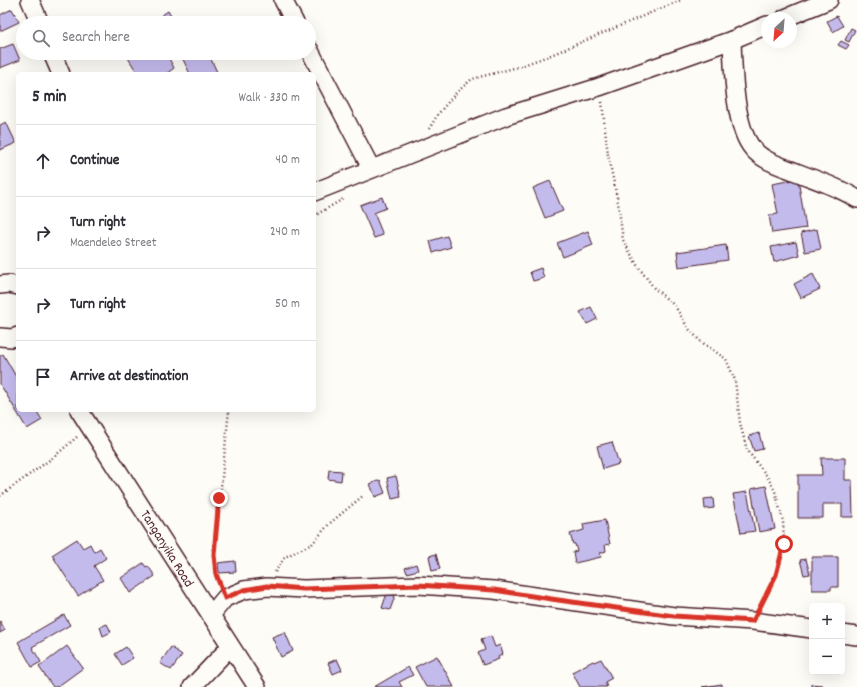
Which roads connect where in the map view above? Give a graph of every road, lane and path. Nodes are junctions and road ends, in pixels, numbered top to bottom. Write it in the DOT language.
graph roads {
  1 [pos="30,0"];
  2 [pos="283,0"];
  3 [pos="681,0"];
  4 [pos="828,0"];
  5 [pos="797,13"];
  6 [pos="37,16"];
  7 [pos="291,16"];
  8 [pos="761,28"];
  9 [pos="732,40"];
  10 [pos="55,60"];
  11 [pos="315,60"];
  12 [pos="60,72"];
  13 [pos="600,86"];
  14 [pos="415,153"];
  15 [pos="371,168"];
  16 [pos="316,191"];
  17 [pos="857,199"];
  18 [pos="0,285"];
  19 [pos="16,286"];
  20 [pos="0,337"];
  21 [pos="16,337"];
  22 [pos="80,412"];
  23 [pos="229,412"];
  24 [pos="89,427"];
  25 [pos="364,495"];
  26 [pos="0,496"];
  27 [pos="267,586"];
  28 [pos="225,598"];
  29 [pos="210,615"];
  30 [pos="753,621"];
  31 [pos="809,630"];
  32 [pos="845,634"];
  33 [pos="857,636"];
  34 [pos="230,647"];
  35 [pos="192,687"];
  36 [pos="257,687"];
  1 -- 6 [label="street"];
  2 -- 7 [label="street"];
  3 -- 14 [label="path"];
  4 -- 5 [label="street"];
  8 -- 9 [label="street"];
  9 -- 13 [label="street"];
  9 -- 17 [label="street"];
  10 -- 12 [label="street"];
  11 -- 15 [label="street"];
  13 -- 14 [label="street"];
  13 -- 30 [label="path"];
  14 -- 15 [label="street"];
  15 -- 16 [label="street"];
  18 -- 19 [label="street"];
  20 -- 21 [label="street"];
  22 -- 24 [label="street, Tanganyika Road"];
  23 -- 28 [label="path"];
  24 -- 26 [label="path"];
  24 -- 29 [label="street, Tanganyika Road"];
  25 -- 27 [label="path"];
  27 -- 28 [label="street"];
  27 -- 30 [label="street"];
  28 -- 29 [label="street"];
  29 -- 34 [label="street, Tanganyika Road"];
  30 -- 31 [label="street"];
  32 -- 33 [label="street"];
  34 -- 35 [label="street"];
  34 -- 36 [label="street, Tanganyika Road"];
}
